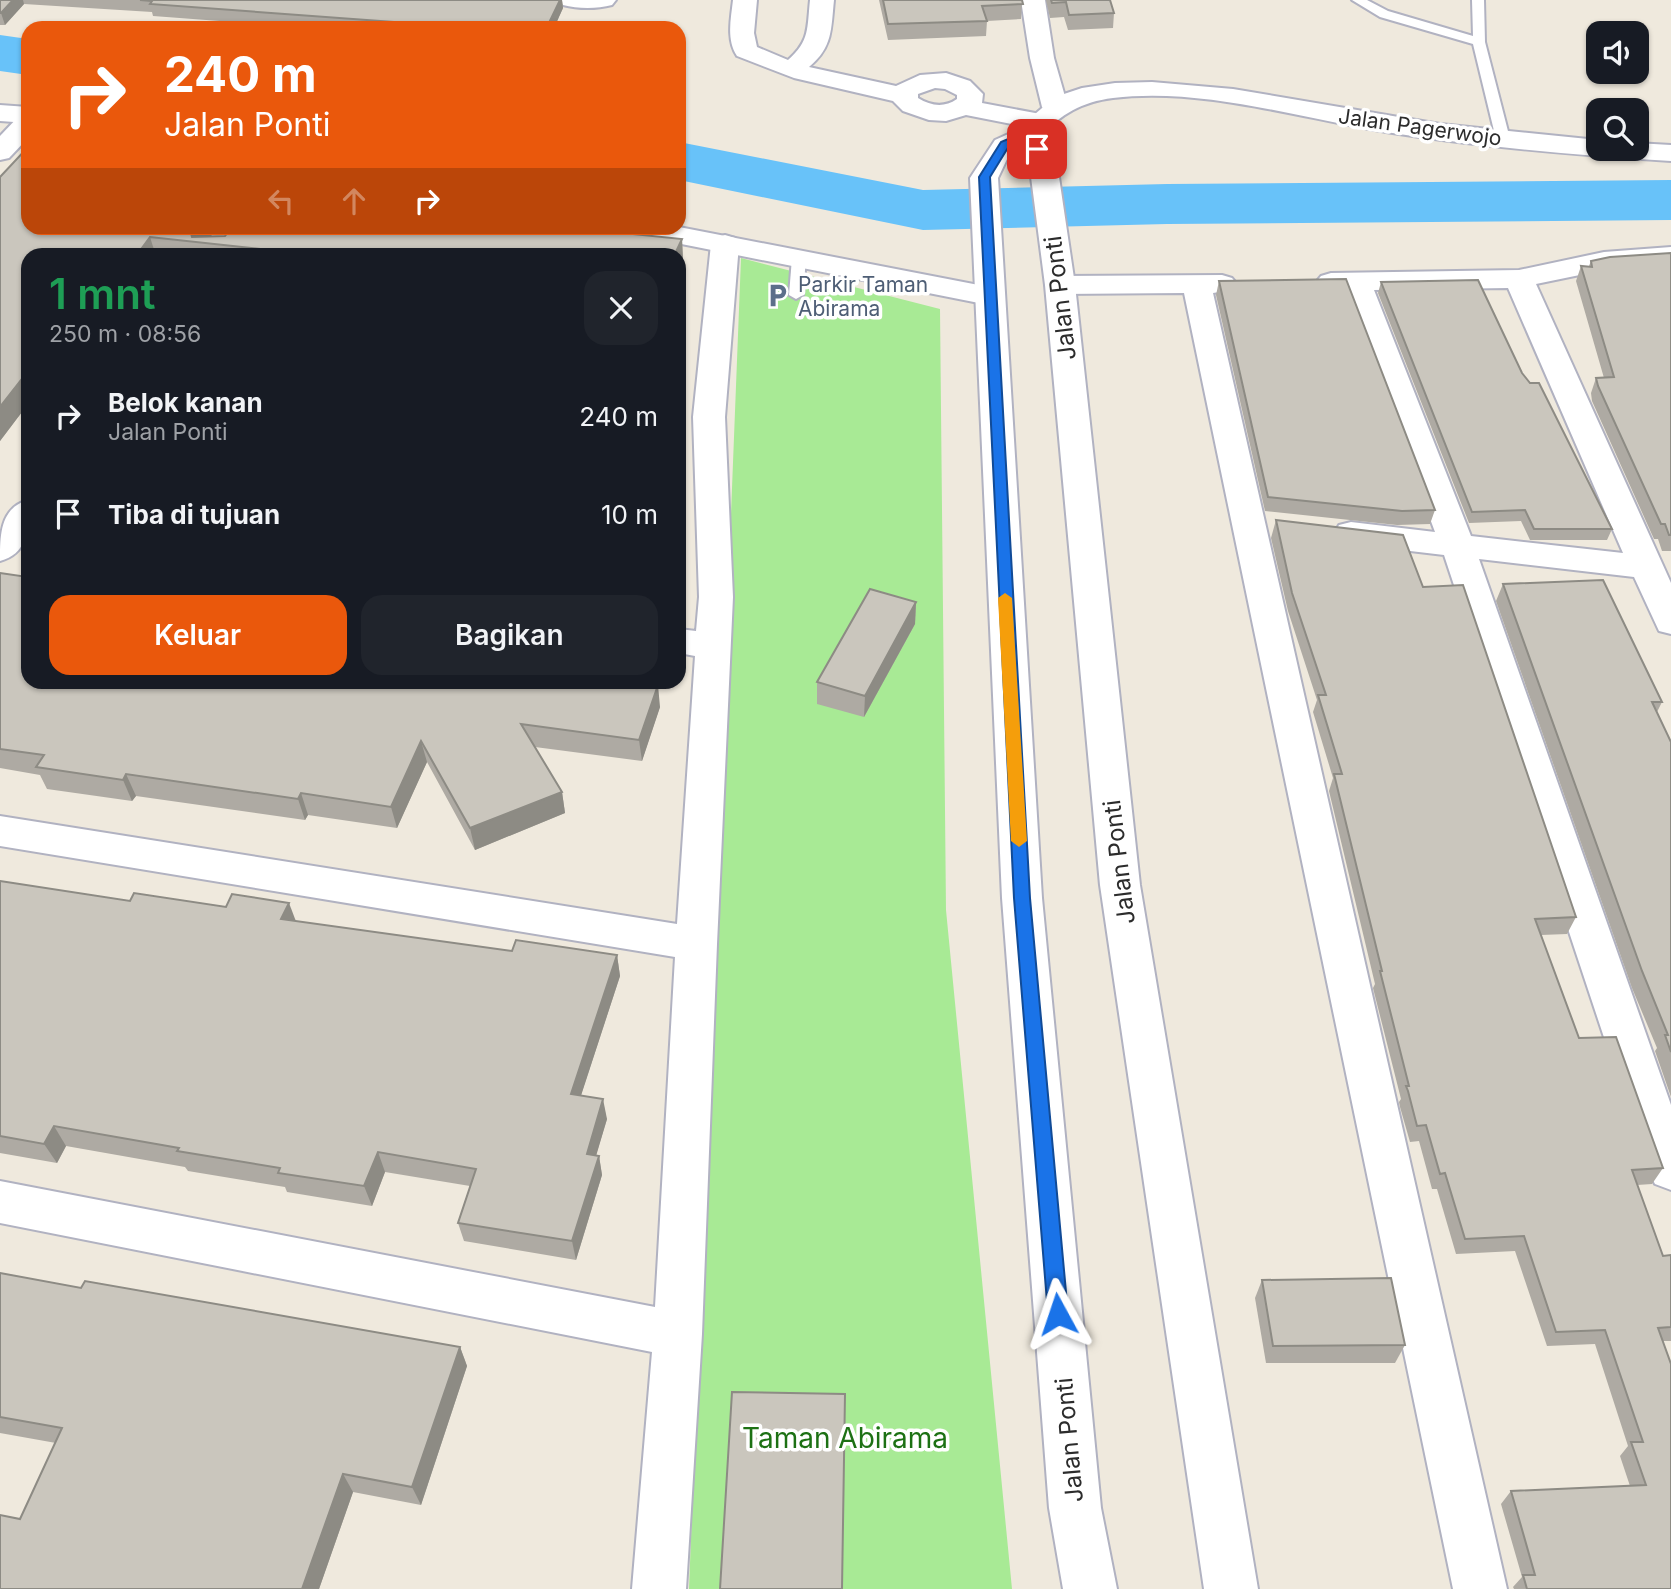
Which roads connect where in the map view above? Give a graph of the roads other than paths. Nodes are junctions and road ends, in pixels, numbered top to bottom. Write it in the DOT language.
graph roads {
  1 [pos="571,0"];
  2 [pos="604,0"];
  3 [pos="745,0"];
  4 [pos="821,0"];
  5 [pos="1033,0"];
  6 [pos="1358,0"];
  7 [pos="1478,0"];
  8 [pos="1479,42"];
  9 [pos="792,69"];
  10 [pos="1243,100"];
  11 [pos="0,113"];
  12 [pos="21,115"];
  13 [pos="1039,121"];
  14 [pos="21,130"];
  15 [pos="1503,139"];
  16 [pos="1586,147"];
  17 [pos="0,152"];
  18 [pos="1649,152"];
  19 [pos="1671,153"];
  20 [pos="678,235"];
  21 [pos="725,244"];
  22 [pos="1671,256"];
  23 [pos="799,258"];
  24 [pos="1071,275"];
  25 [pos="1519,279"];
  26 [pos="1356,282"];
  27 [pos="1303,283"];
  28 [pos="1250,284"];
  29 [pos="1181,285"];
  30 [pos="796,295"];
  31 [pos="989,296"];
  32 [pos="694,415"];
  33 [pos="21,522"];
  34 [pos="1318,529"];
  35 [pos="1457,544"];
  36 [pos="0,550"];
  37 [pos="21,552"];
  38 [pos="1645,567"];
  39 [pos="1671,622"];
  40 [pos="695,644"];
  41 [pos="0,831"];
  42 [pos="696,944"];
  43 [pos="1671,1170"];
  44 [pos="0,1202"];
  45 [pos="678,1334"];
  46 [pos="659,1589"];
  47 [pos="1090,1589"];
  48 [pos="1231,1589"];
  49 [pos="1480,1589"];
  1 -- 2 [label="street"];
  3 -- 9 [label="street"];
  4 -- 9 [label="street"];
  5 -- 13 [label="street"];
  6 -- 8 [label="lane"];
  7 -- 8 [label="lane"];
  8 -- 15 [label="lane"];
  9 -- 13 [label="street"];
  10 -- 13 [label="street, Jalan Ponti"];
  10 -- 15 [label="street, Jalan Pagerwojo"];
  11 -- 12 [label="street"];
  13 -- 24 [label="street, Jalan Ponti"];
  13 -- 31 [label="street, Jalan Ponti"];
  14 -- 17 [label="street"];
  15 -- 16 [label="street, Jalan Pagerwojo"];
  18 -- 19 [label="street"];
  20 -- 21 [label="street"];
  21 -- 23 [label="street"];
  21 -- 32 [label="street"];
  22 -- 25 [label="street"];
  23 -- 30 [label="lane"];
  23 -- 31 [label="street"];
  24 -- 29 [label="street"];
  24 -- 48 [label="street, Jalan Ponti"];
  25 -- 26 [label="street"];
  25 -- 38 [label="street"];
  26 -- 27 [label="street"];
  26 -- 35 [label="street"];
  28 -- 29 [label="street"];
  29 -- 49 [label="street"];
  31 -- 47 [label="street, Jalan Ponti"];
  32 -- 40 [label="street"];
  33 -- 36 [label="street"];
  34 -- 35 [label="street"];
  35 -- 38 [label="street"];
  35 -- 43 [label="street"];
  36 -- 37 [label="street"];
  38 -- 39 [label="street"];
  40 -- 42 [label="street"];
  41 -- 42 [label="street"];
  42 -- 45 [label="street"];
  44 -- 45 [label="street"];
  45 -- 46 [label="street"];
}
